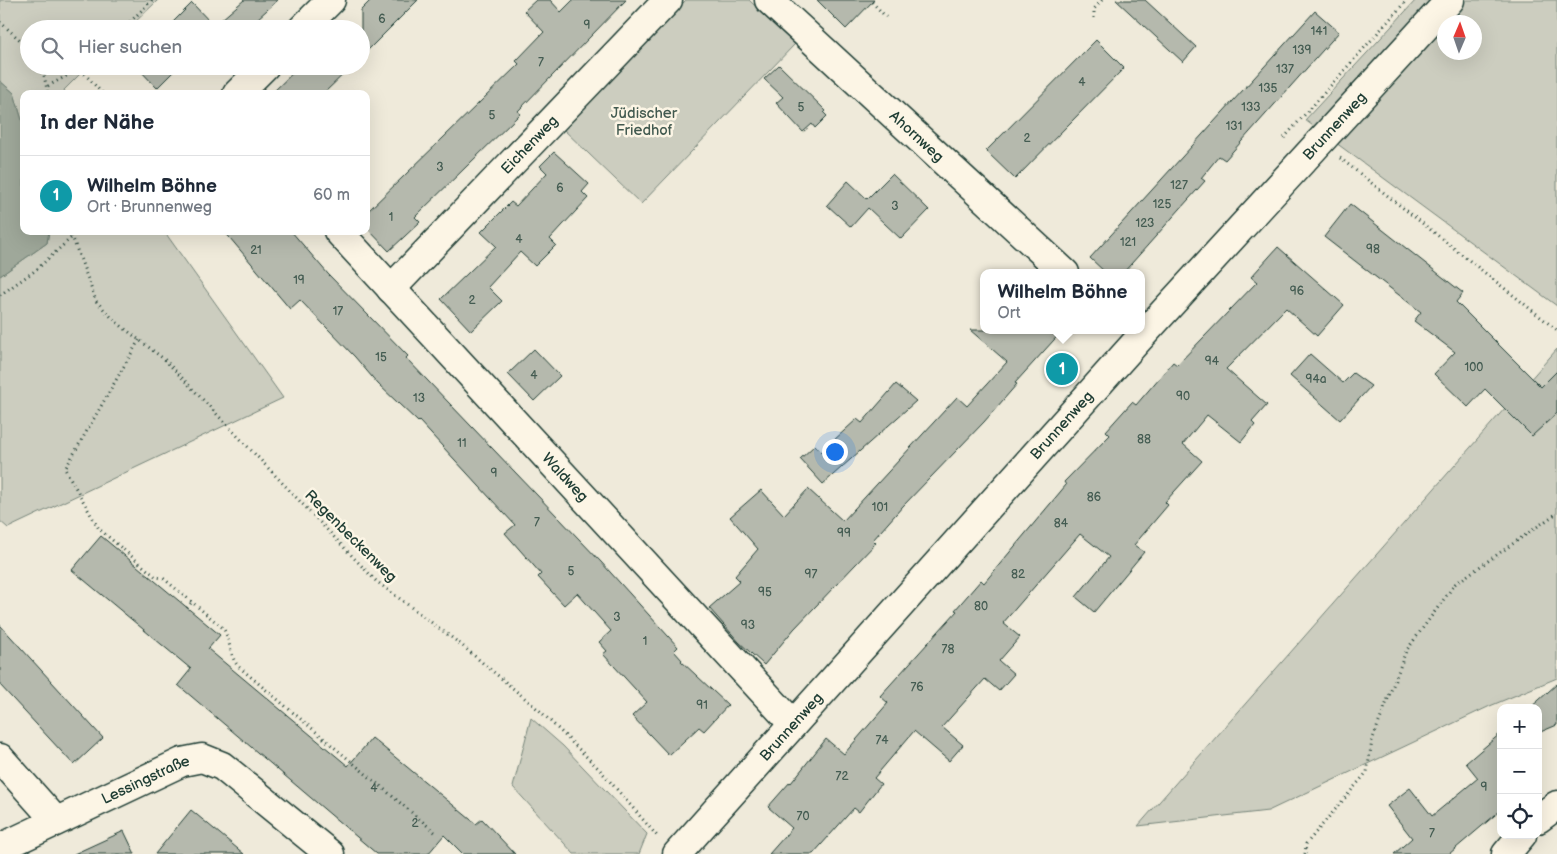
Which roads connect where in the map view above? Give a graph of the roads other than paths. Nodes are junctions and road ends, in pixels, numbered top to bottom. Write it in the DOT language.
graph roads {
  1 [pos="331,0"];
  2 [pos="668,0"];
  3 [pos="769,0"];
  4 [pos="1450,0"];
  5 [pos="311,20"];
  6 [pos="256,75"];
  7 [pos="241,90"];
  8 [pos="342,235"];
  9 [pos="1061,269"];
  10 [pos="391,289"];
  11 [pos="1145,323"];
  12 [pos="1133,335"];
  13 [pos="793,724"];
  14 [pos="0,758"];
  15 [pos="1557,805"];
  16 [pos="1542,816"];
  17 [pos="56,821"];
  18 [pos="1519,839"];
  19 [pos="0,848"];
  20 [pos="669,848"];
  21 [pos="330,854"];
  22 [pos="1506,854"];
  1 -- 5 [label="street"];
  2 -- 10 [label="street, Eichenweg"];
  3 -- 9 [label="street, Ahornweg"];
  4 -- 11 [label="street, Brunnenweg"];
  6 -- 7 [label="street"];
  8 -- 10 [label="street, Waldweg"];
  10 -- 13 [label="street, Waldweg"];
  12 -- 13 [label="street, Brunnenweg"];
  13 -- 20 [label="street, Brunnenweg"];
  14 -- 17 [label="street"];
  15 -- 16 [label="street"];
  17 -- 19 [label="street, Lessingstraße"];
  17 -- 21 [label="street, Lessingstraße"];
  18 -- 22 [label="street"];
}
